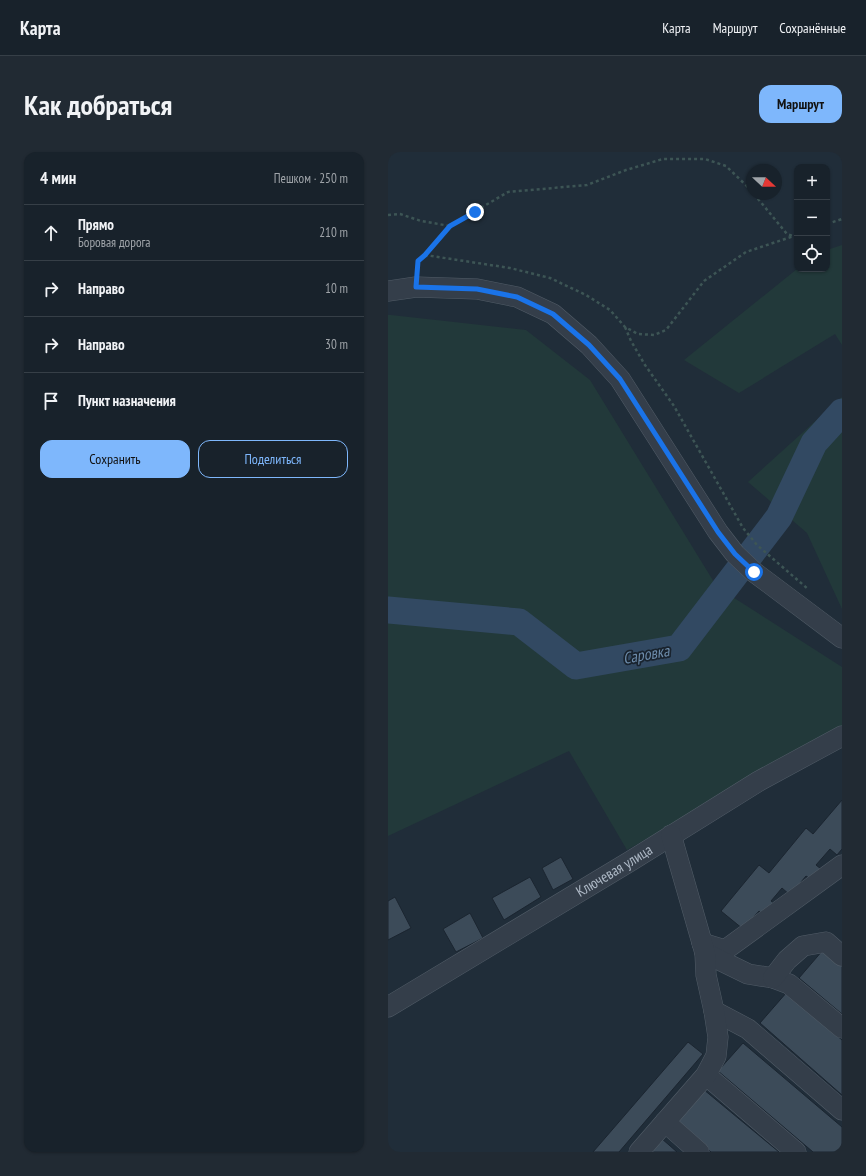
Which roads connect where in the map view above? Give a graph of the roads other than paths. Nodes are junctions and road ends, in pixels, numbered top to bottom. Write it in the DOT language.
graph roads {
  1 [pos="388,291"];
  2 [pos="842,638"];
  3 [pos="842,736"];
  4 [pos="671,835"];
  5 [pos="842,865"];
  6 [pos="704,948"];
  7 [pos="842,956"];
  8 [pos="773,978"];
  9 [pos="388,1007"];
  10 [pos="714,1011"];
  11 [pos="842,1028"];
  12 [pos="706,1075"];
  13 [pos="842,1110"];
  14 [pos="665,1122"];
  15 [pos="638,1152"];
  16 [pos="699,1152"];
  17 [pos="796,1152"];
  1 -- 2 [label="street"];
  3 -- 4 [label="street, Ключевая улица"];
  4 -- 6 [label="street"];
  4 -- 9 [label="street, Ключевая улица"];
  5 -- 6 [label="street"];
  6 -- 8 [label="street"];
  6 -- 10 [label="street"];
  7 -- 8 [label="street"];
  8 -- 11 [label="street"];
  10 -- 12 [label="street"];
  10 -- 13 [label="street"];
  12 -- 14 [label="street"];
  12 -- 17 [label="street"];
  14 -- 15 [label="street"];
  14 -- 16 [label="street"];
}
